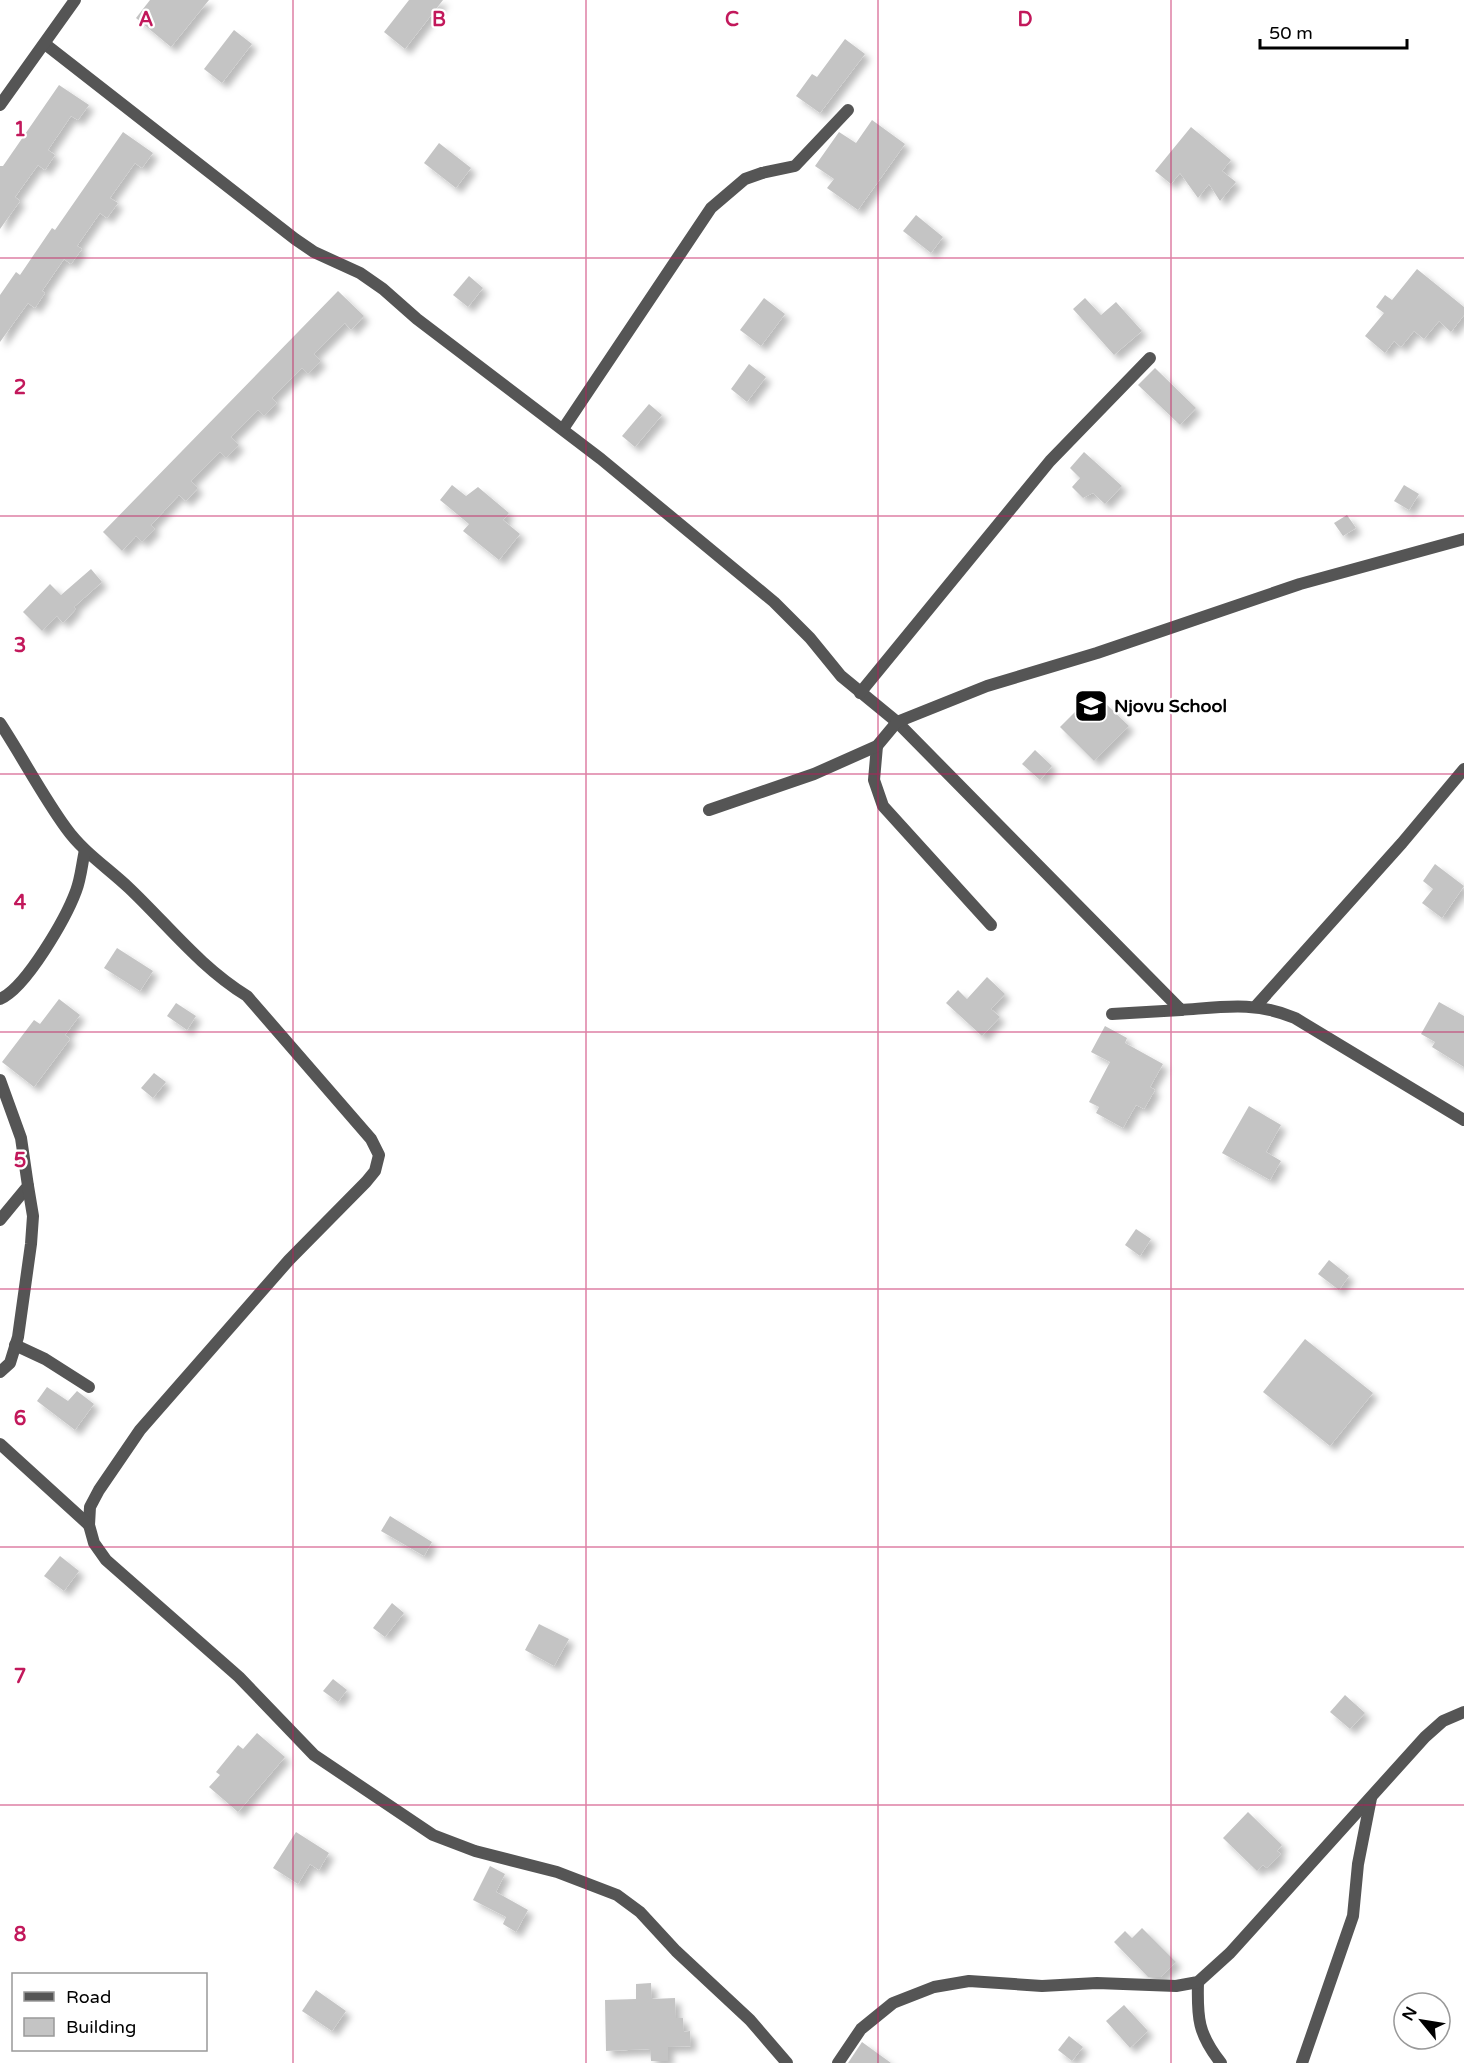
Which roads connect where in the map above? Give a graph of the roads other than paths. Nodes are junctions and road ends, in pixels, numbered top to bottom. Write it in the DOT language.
graph roads {
  1 [pos="75,0"];
  2 [pos="45,44"];
  3 [pos="0,105"];
  4 [pos="848,110"];
  5 [pos="1150,357"];
  6 [pos="563,429"];
  7 [pos="1464,539"];
  8 [pos="860,693"];
  9 [pos="897,722"];
  10 [pos="0,723"];
  11 [pos="877,746"];
  12 [pos="1464,769"];
  13 [pos="709,810"];
  14 [pos="85,850"];
  15 [pos="991,925"];
  16 [pos="0,999"];
  17 [pos="1256,1006"];
  18 [pos="1181,1011"];
  19 [pos="1112,1014"];
  20 [pos="0,1080"];
  21 [pos="1464,1120"];
  22 [pos="28,1186"];
  23 [pos="0,1220"];
  24 [pos="15,1345"];
  25 [pos="0,1372"];
  26 [pos="89,1388"];
  27 [pos="0,1444"];
  28 [pos="88,1525"];
  29 [pos="1464,1713"];
  30 [pos="1371,1797"];
  31 [pos="1198,1982"];
  32 [pos="787,2063"];
  33 [pos="838,2063"];
  34 [pos="1221,2063"];
  35 [pos="1302,2063"];
  1 -- 2 [label="street"];
  2 -- 3 [label="street"];
  2 -- 6 [label="street"];
  4 -- 6 [label="street"];
  5 -- 8 [label="street"];
  6 -- 8 [label="street"];
  7 -- 9 [label="street"];
  8 -- 9 [label="street"];
  9 -- 11 [label="street"];
  9 -- 18 [label="street"];
  10 -- 14 [label="street"];
  11 -- 13 [label="street"];
  11 -- 15 [label="street"];
  12 -- 17 [label="street"];
  14 -- 16 [label="street"];
  14 -- 28 [label="street"];
  17 -- 18 [label="street"];
  17 -- 21 [label="street"];
  18 -- 19 [label="street"];
  20 -- 22 [label="street"];
  22 -- 23 [label="street"];
  22 -- 24 [label="street"];
  24 -- 25 [label="street"];
  24 -- 26 [label="street"];
  27 -- 28 [label="street"];
  28 -- 32 [label="street"];
  29 -- 30 [label="street"];
  30 -- 31 [label="street"];
  30 -- 35 [label="street"];
  31 -- 33 [label="street"];
  31 -- 34 [label="street"];
}
